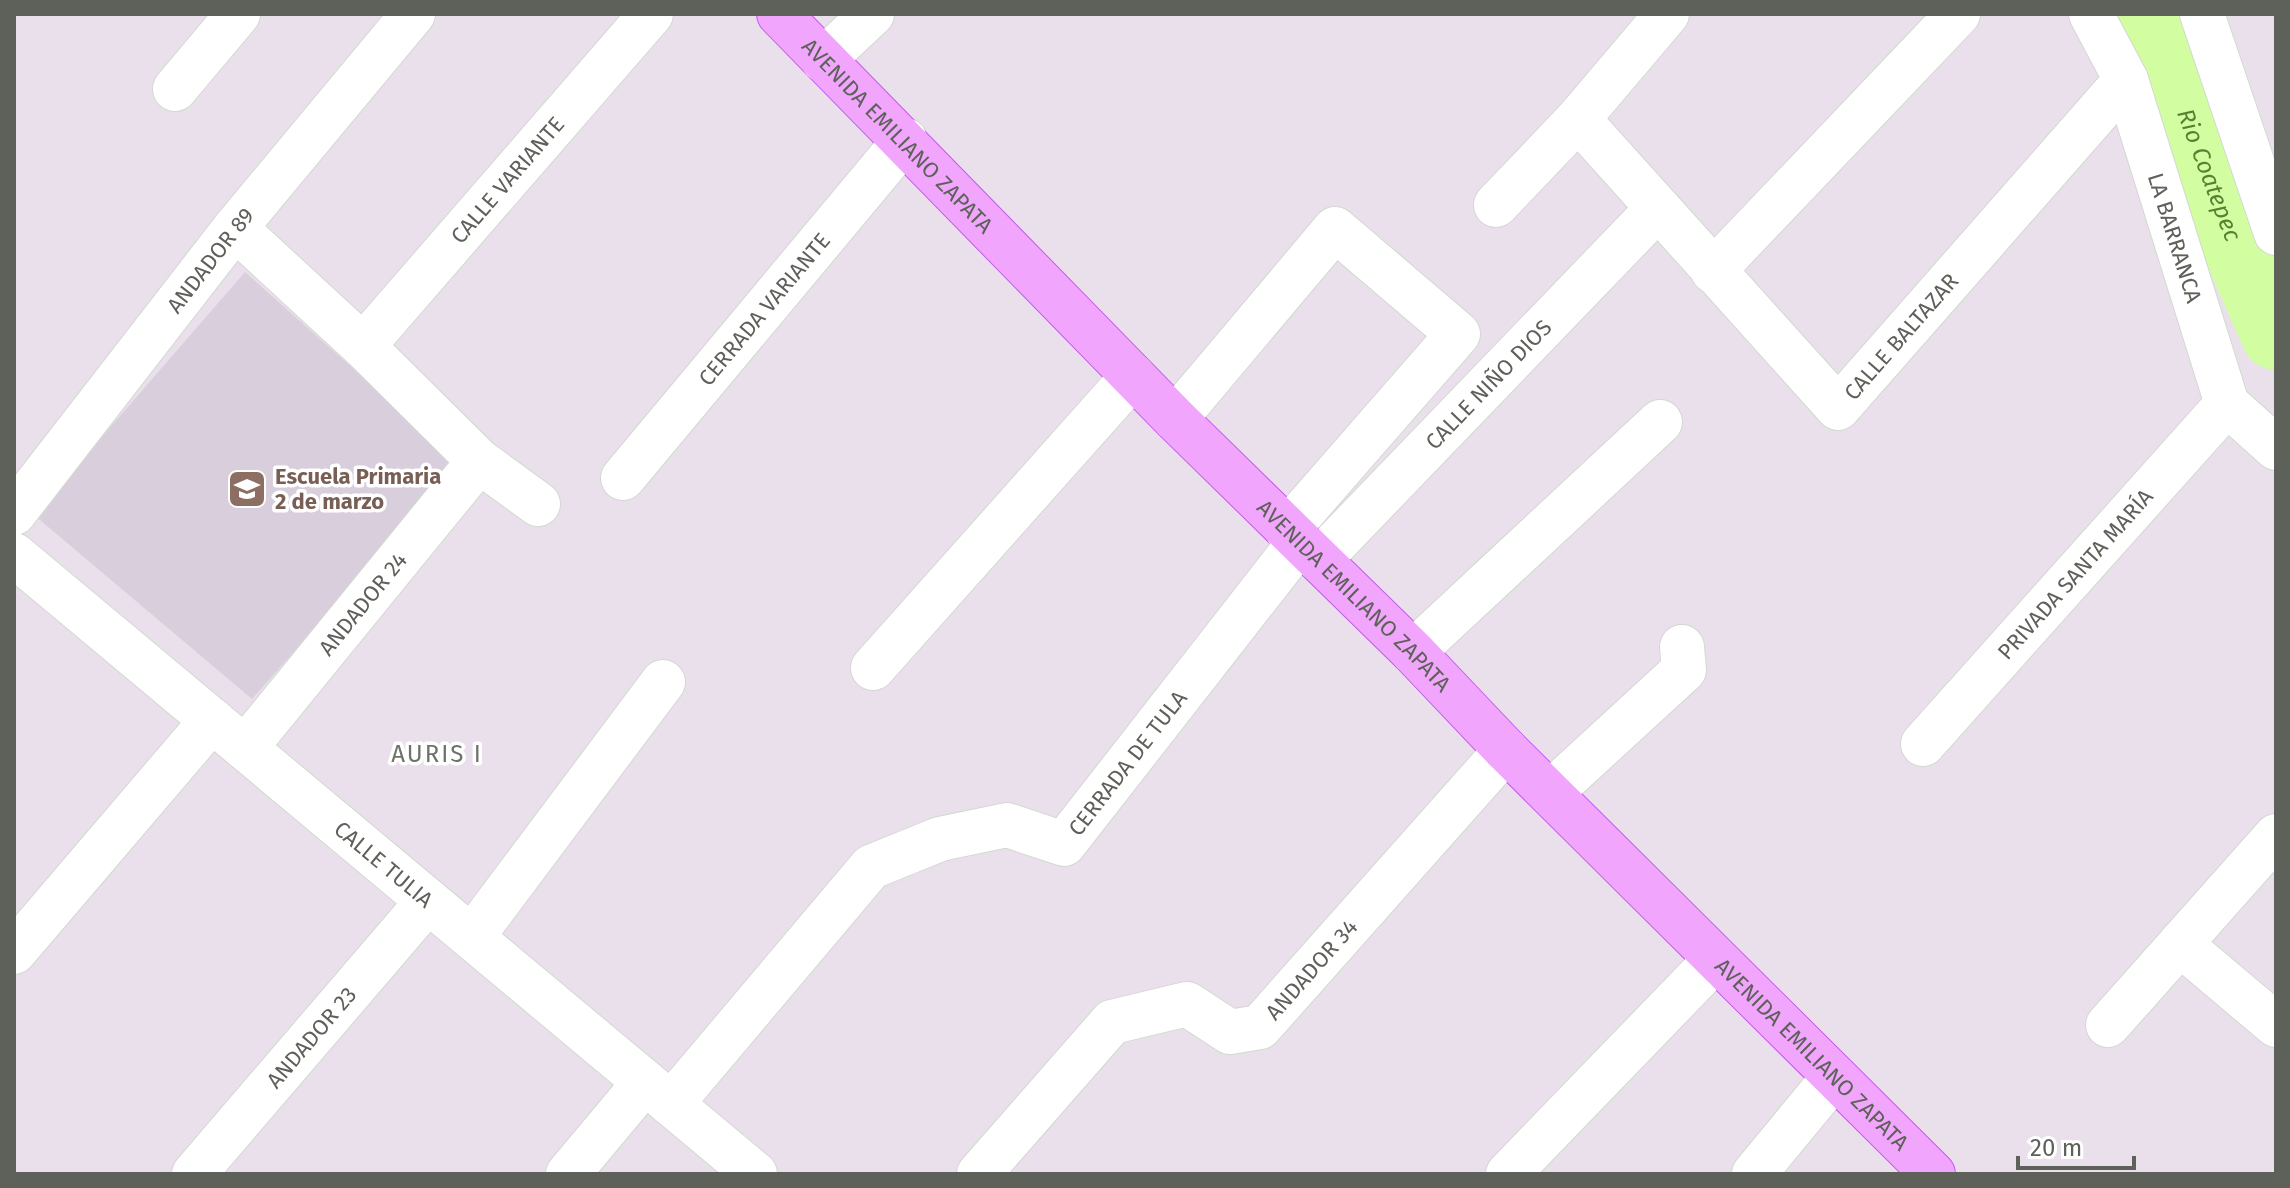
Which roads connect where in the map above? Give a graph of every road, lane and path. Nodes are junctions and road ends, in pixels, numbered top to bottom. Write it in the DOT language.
graph roads {
  1 [pos="238,14"];
  2 [pos="413,14"];
  3 [pos="651,14"];
  4 [pos="779,14"];
  5 [pos="872,14"];
  6 [pos="1667,14"];
  7 [pos="1958,14"];
  8 [pos="2091,14"];
  9 [pos="2202,14"];
  10 [pos="823,60"];
  11 [pos="2126,80"];
  12 [pos="175,89"];
  13 [pos="1578,119"];
  14 [pos="905,140"];
  15 [pos="1496,205"];
  16 [pos="1658,208"];
  17 [pos="235,228"];
  18 [pos="2276,233"];
  19 [pos="1713,271"];
  20 [pos="363,346"];
  21 [pos="1133,376"];
  22 [pos="2227,404"];
  23 [pos="1175,419"];
  24 [pos="1660,422"];
  25 [pos="2276,448"];
  26 [pos="479,461"];
  27 [pos="623,478"];
  28 [pos="538,504"];
  29 [pos="14,513"];
  30 [pos="1302,544"];
  31 [pos="14,555"];
  32 [pos="1682,647"];
  33 [pos="1413,652"];
  34 [pos="873,668"];
  35 [pos="663,682"];
  36 [pos="212,720"];
  37 [pos="1923,744"];
  38 [pos="245,748"];
  39 [pos="1506,750"];
  40 [pos="1550,793"];
  41 [pos="2276,836"];
  42 [pos="428,901"];
  43 [pos="472,937"];
  44 [pos="2180,944"];
  45 [pos="14,952"];
  46 [pos="1716,959"];
  47 [pos="2108,1025"];
  48 [pos="2276,1025"];
  49 [pos="1834,1077"];
  50 [pos="658,1093"];
  51 [pos="194,1174"];
  52 [pos="568,1174"];
  53 [pos="755,1174"];
  54 [pos="979,1174"];
  55 [pos="1508,1174"];
  56 [pos="1754,1174"];
  57 [pos="1933,1174"];
  1 -- 12 [label="street"];
  2 -- 17 [label="street, ANDADOR 89"];
  3 -- 20 [label="street, CALLE VARIANTE"];
  4 -- 10 [label="main road, AVENIDA EMILIANO ZAPATA"];
  5 -- 10 [label="street"];
  6 -- 13 [label="street"];
  7 -- 19 [label="street"];
  8 -- 11 [label="street, LA BARRANCA"];
  9 -- 18 [label="street"];
  10 -- 14 [label="main road, AVENIDA EMILIANO ZAPATA"];
  11 -- 19 [label="street, CALLE BALTAZAR"];
  11 -- 22 [label="street, LA BARRANCA"];
  13 -- 15 [label="street"];
  13 -- 16 [label="street, CALLE BALTAZAR"];
  14 -- 21 [label="main road, AVENIDA EMILIANO ZAPATA"];
  14 -- 27 [label="street, CERRADA VARIANTE"];
  16 -- 19 [label="street, CALLE BALTAZAR"];
  16 -- 30 [label="street, CALLE NIÑO DIOS"];
  17 -- 20 [label="street"];
  17 -- 29 [label="street, ANDADOR 89"];
  20 -- 26 [label="street"];
  21 -- 23 [label="main road, AVENIDA EMILIANO ZAPATA"];
  21 -- 34 [label="street"];
  22 -- 25 [label="street"];
  22 -- 37 [label="street, PRIVADA SANTA MARÍA"];
  23 -- 30 [label="main road, AVENIDA EMILIANO ZAPATA"];
  23 -- 30 [label="street"];
  24 -- 33 [label="street"];
  26 -- 28 [label="street"];
  26 -- 38 [label="street, ANDADOR 24"];
  30 -- 33 [label="main road, AVENIDA EMILIANO ZAPATA"];
  30 -- 50 [label="street, CERRADA DE TULA"];
  31 -- 36 [label="street, CALLE TULIA"];
  32 -- 40 [label="street"];
  33 -- 39 [label="main road, AVENIDA EMILIANO ZAPATA"];
  35 -- 43 [label="street"];
  36 -- 38 [label="street, CALLE TULIA"];
  36 -- 45 [label="street"];
  38 -- 42 [label="street, CALLE TULIA"];
  39 -- 40 [label="main road, AVENIDA EMILIANO ZAPATA"];
  39 -- 54 [label="street, ANDADOR 34"];
  40 -- 46 [label="main road, AVENIDA EMILIANO ZAPATA"];
  41 -- 44 [label="street"];
  42 -- 43 [label="street, CALLE TULIA"];
  42 -- 51 [label="street, ANDADOR 23"];
  43 -- 50 [label="street, CALLE TULIA"];
  44 -- 47 [label="street"];
  44 -- 48 [label="street"];
  46 -- 49 [label="main road, AVENIDA EMILIANO ZAPATA"];
  46 -- 55 [label="street"];
  49 -- 56 [label="street"];
  49 -- 57 [label="main road, AVENIDA EMILIANO ZAPATA"];
  50 -- 52 [label="street"];
  50 -- 53 [label="street, CALLE TULIA"];
}
